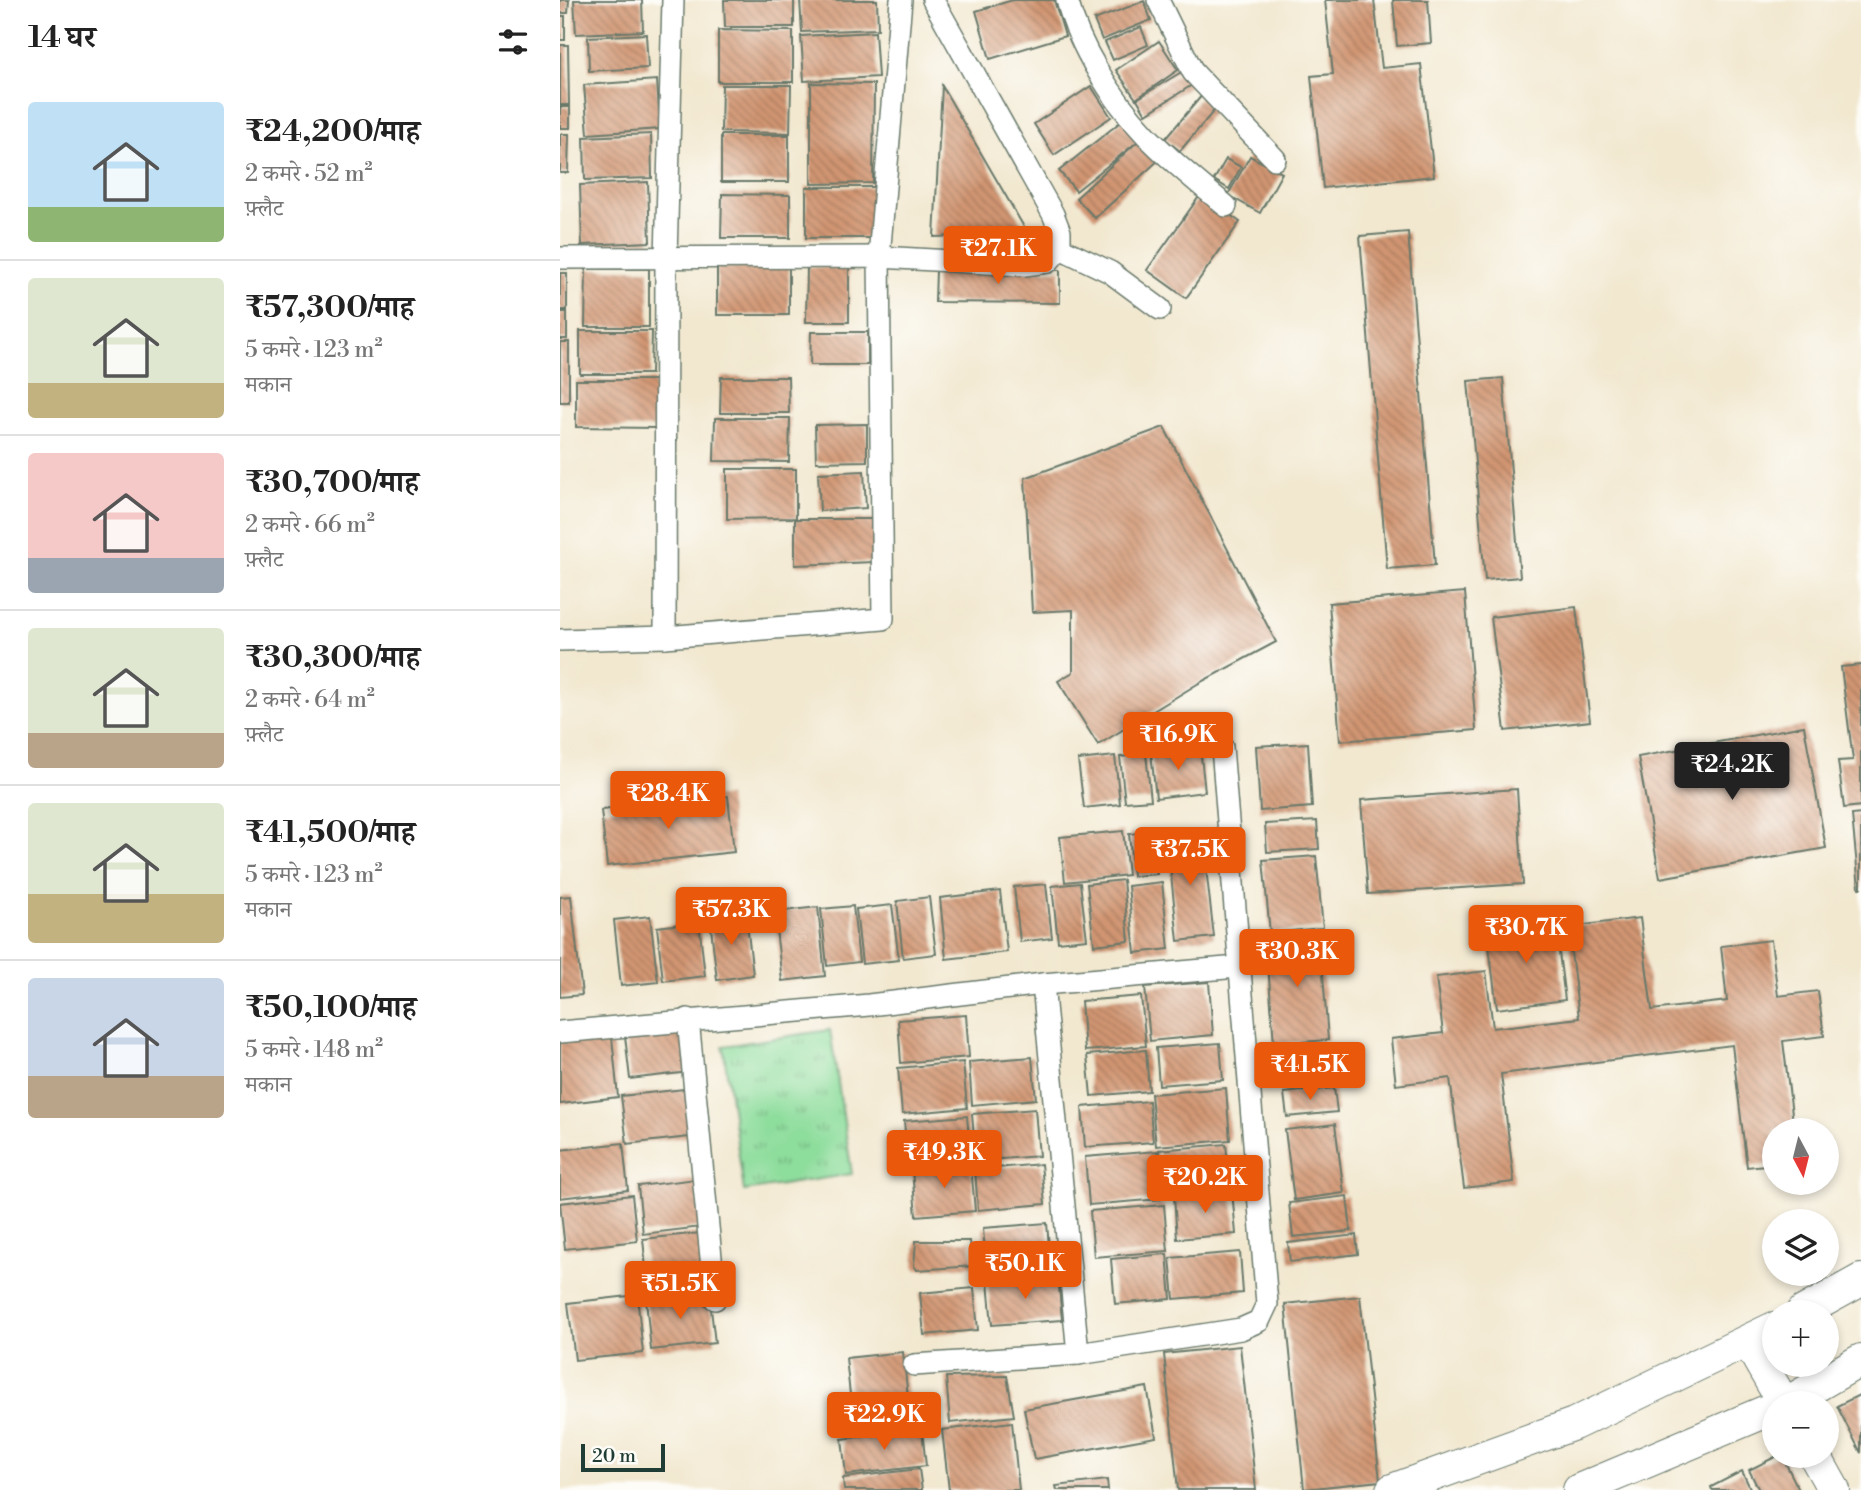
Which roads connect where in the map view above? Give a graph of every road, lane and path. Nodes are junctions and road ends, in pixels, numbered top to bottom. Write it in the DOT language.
graph roads {
  1 [pos="673,0"];
  2 [pos="901,0"];
  3 [pos="933,0"];
  4 [pos="1067,0"];
  5 [pos="1158,0"];
  6 [pos="1275,159"];
  7 [pos="1226,206"];
  8 [pos="1060,248"];
  9 [pos="879,257"];
  10 [pos="560,258"];
  11 [pos="666,258"];
  12 [pos="1160,309"];
  13 [pos="665,637"];
  14 [pos="560,640"];
  15 [pos="1222,747"];
  16 [pos="1238,967"];
  17 [pos="1043,984"];
  18 [pos="688,1019"];
  19 [pos="560,1032"];
  20 [pos="1861,1280"];
  21 [pos="715,1299"];
  22 [pos="1825,1300"];
  23 [pos="1762,1336"];
  24 [pos="1078,1354"];
  25 [pos="1861,1360"];
  26 [pos="914,1365"];
  27 [pos="1807,1391"];
  28 [pos="1762,1413"];
  29 [pos="1822,1468"];
  30 [pos="1392,1490"];
  31 [pos="1579,1490"];
  32 [pos="1834,1490"];
  1 -- 11 [label="street"];
  2 -- 9 [label="street"];
  3 -- 8 [label="street"];
  4 -- 7 [label="street"];
  5 -- 6 [label="street"];
  8 -- 9 [label="street"];
  8 -- 12 [label="street"];
  9 -- 11 [label="street"];
  9 -- 13 [label="street"];
  10 -- 11 [label="street"];
  11 -- 13 [label="street"];
  13 -- 14 [label="street"];
  15 -- 16 [label="street"];
  16 -- 17 [label="street"];
  16 -- 24 [label="street"];
  17 -- 18 [label="street"];
  17 -- 24 [label="street"];
  18 -- 19 [label="street"];
  18 -- 21 [label="street"];
  20 -- 22 [label="main road"];
  23 -- 30 [label="main road"];
  24 -- 26 [label="street"];
  25 -- 27 [label="main road"];
  28 -- 31 [label="main road"];
  29 -- 32 [label="main road"];
}
